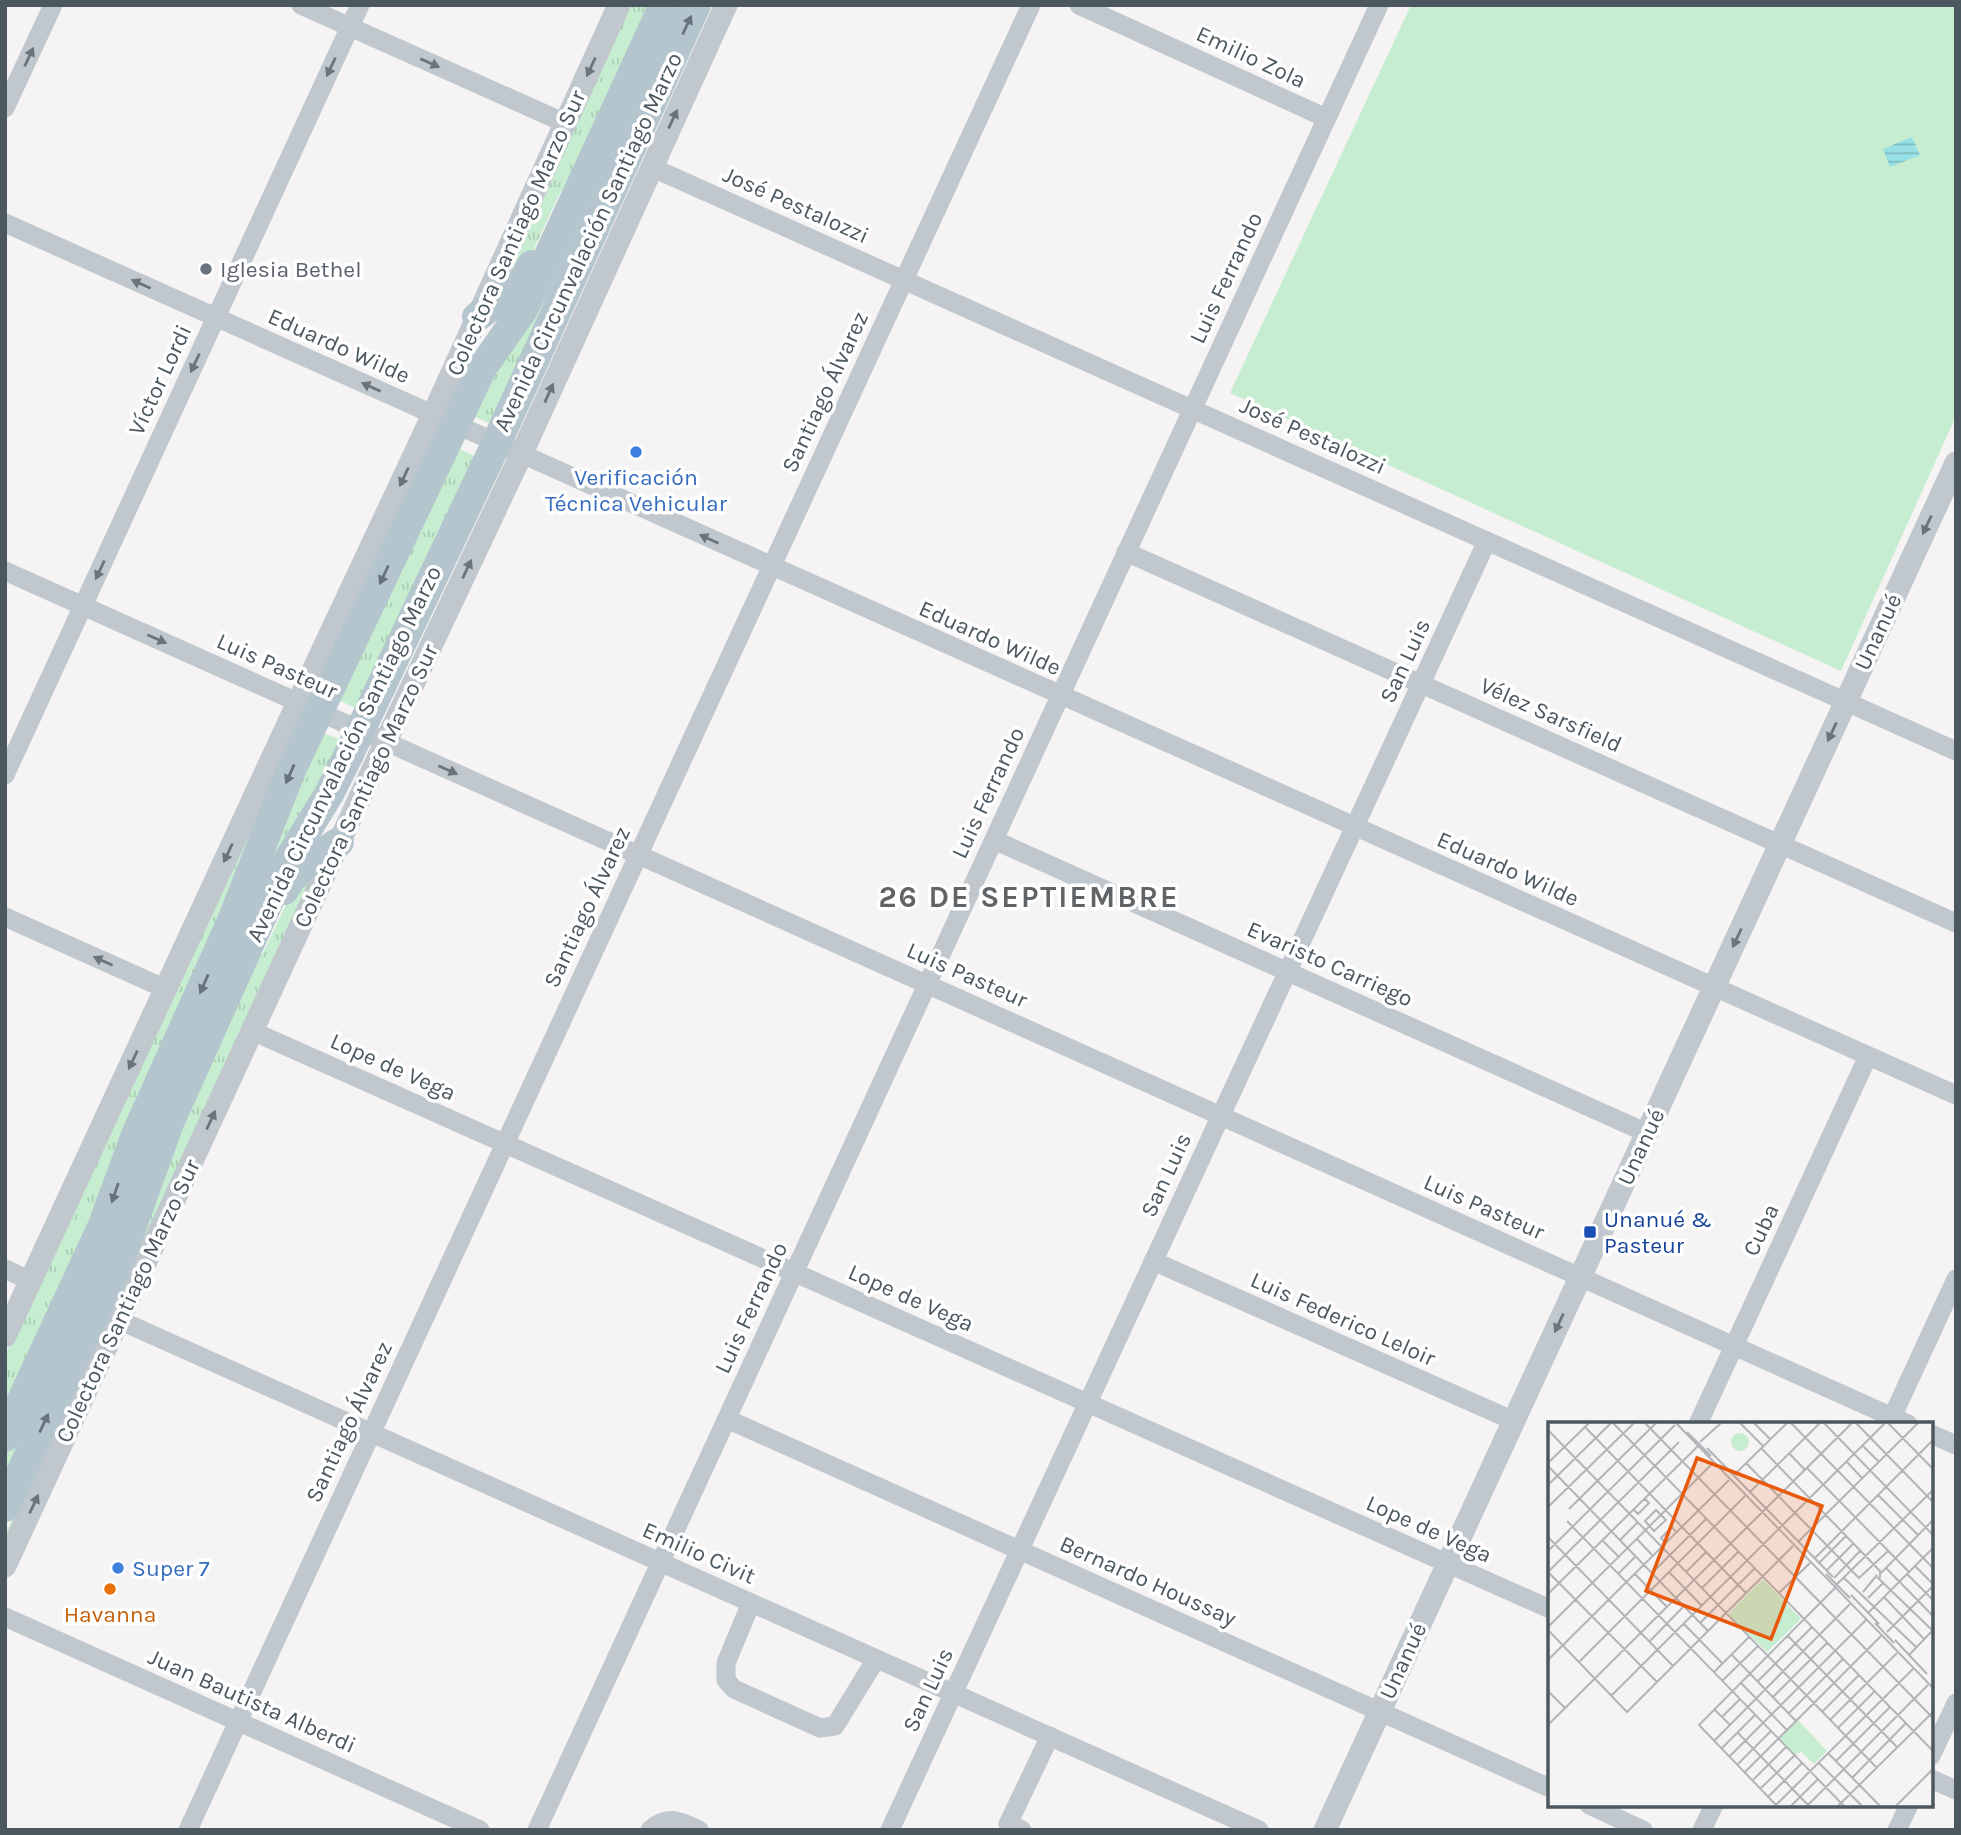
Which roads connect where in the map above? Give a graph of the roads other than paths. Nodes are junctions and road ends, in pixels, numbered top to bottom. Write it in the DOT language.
graph roads {
  1 [pos="53,5"];
  2 [pos="301,5"];
  3 [pos="360,5"];
  4 [pos="619,5"];
  5 [pos="664,5"];
  6 [pos="696,5"];
  7 [pos="726,5"];
  8 [pos="1031,5"];
  9 [pos="1079,5"];
  10 [pos="1379,5"];
  11 [pos="350,27"];
  12 [pos="5,108"];
  13 [pos="1326,118"];
  14 [pos="565,123"];
  15 [pos="605,134"];
  16 [pos="651,167"];
  17 [pos="5,223"];
  18 [pos="904,280"];
  19 [pos="477,317"];
  20 [pos="216,318"];
  21 [pos="1192,409"];
  22 [pos="444,420"];
  23 [pos="508,450"];
  24 [pos="1956,463"];
  25 [pos="1487,541"];
  26 [pos="1126,552"];
  27 [pos="771,567"];
  28 [pos="5,571"];
  29 [pos="83,606"];
  30 [pos="1421,684"];
  31 [pos="1060,696"];
  32 [pos="1846,702"];
  33 [pos="309,707"];
  34 [pos="373,736"];
  35 [pos="1956,751"];
  36 [pos="5,775"];
  37 [pos="1354,827"];
  38 [pos="994,840"];
  39 [pos="339,842"];
  40 [pos="1780,844"];
  41 [pos="638,855"];
  42 [pos="5,917"];
  43 [pos="1956,923"];
  44 [pos="1287,972"];
  45 [pos="927,984"];
  46 [pos="1714,988"];
  47 [pos="166,989"];
  48 [pos="225,997"];
  49 [pos="252,1031"];
  50 [pos="1868,1056"];
  51 [pos="1956,1095"];
  52 [pos="1221,1116"];
  53 [pos="1647,1133"];
  54 [pos="505,1144"];
  55 [pos="1153,1261"];
  56 [pos="5,1269"];
  57 [pos="794,1273"];
  58 [pos="1580,1277"];
  59 [pos="1956,1279"];
  60 [pos="31,1281"];
  61 [pos="119,1320"];
  62 [pos="5,1336"];
  63 [pos="1734,1346"];
  64 [pos="1087,1403"];
  65 [pos="727,1419"];
  66 [pos="1514,1421"];
  67 [pos="1897,1421"];
  68 [pos="1699,1422"];
  69 [pos="371,1433"];
  70 [pos="1933,1435"];
  71 [pos="5,1437"];
  72 [pos="1956,1445"];
  73 [pos="5,1507"];
  74 [pos="1019,1550"];
  75 [pos="660,1562"];
  76 [pos="1448,1564"];
  77 [pos="5,1566"];
  78 [pos="751,1603"];
  79 [pos="1548,1608"];
  80 [pos="5,1617"];
  81 [pos="876,1659"];
  82 [pos="953,1693"];
  83 [pos="1956,1703"];
  84 [pos="1380,1712"];
  85 [pos="238,1721"];
  86 [pos="1050,1736"];
  87 [pos="1933,1752"];
  88 [pos="1933,1781"];
  89 [pos="1548,1787"];
  90 [pos="1956,1790"];
  91 [pos="1593,1807"];
  92 [pos="1713,1807"];
  93 [pos="1908,1807"];
  94 [pos="1239,1826"];
  95 [pos="188,1830"];
  96 [pos="480,1830"];
  97 [pos="537,1830"];
  98 [pos="650,1830"];
  99 [pos="699,1830"];
  100 [pos="890,1830"];
  101 [pos="1022,1830"];
  102 [pos="1259,1830"];
  103 [pos="1325,1830"];
  104 [pos="1643,1830"];
  105 [pos="1702,1830"];
  106 [pos="1897,1830"];
  12 -- 1 [label="street, one-way"];
  2 -- 11 [label="street"];
  3 -- 11 [label="street, Víctor Lordi"];
  4 -- 14 [label="street, Colectora Santiago Marzo Sur, one-way"];
  5 -- 15 [label="main road, Avenida Circunvalación Santiago Marzo"];
  23 -- 6 [label="main road, Avenida Circunvalación Santiago Marzo, one-way"];
  16 -- 7 [label="street, one-way"];
  8 -- 18 [label="street, Santiago Álvarez"];
  9 -- 13 [label="street, Emilio Zola"];
  10 -- 13 [label="street, Luis Ferrando"];
  11 -- 14 [label="street, one-way"];
  11 -- 20 [label="street, Víctor Lordi, one-way"];
  13 -- 21 [label="street, Luis Ferrando"];
  14 -- 19 [label="street, Colectora Santiago Marzo Sur"];
  15 -- 19 [label="main road"];
  15 -- 22 [label="main road, Avenida Circunvalación Santiago Marzo"];
  16 -- 18 [label="street, José Pestalozzi"];
  23 -- 16 [label="street, one-way"];
  20 -- 17 [label="street, Eduardo Wilde, one-way"];
  18 -- 21 [label="street, José Pestalozzi"];
  18 -- 27 [label="street, Santiago Álvarez"];
  19 -- 22 [label="street, Colectora Santiago Marzo Sur"];
  22 -- 20 [label="street, Eduardo Wilde, one-way"];
  20 -- 29 [label="street, Víctor Lordi, one-way"];
  21 -- 25 [label="street, José Pestalozzi"];
  21 -- 26 [label="street, Luis Ferrando"];
  22 -- 23 [label="street, Eduardo Wilde"];
  22 -- 33 [label="main road, Avenida Circunvalación Santiago Marzo, one-way"];
  27 -- 23 [label="street, Eduardo Wilde, one-way"];
  34 -- 23 [label="main road, Avenida Circunvalación Santiago Marzo, one-way"];
  24 -- 32 [label="street, Unanué, one-way"];
  25 -- 30 [label="street, San Luis"];
  25 -- 32 [label="street, José Pestalozzi"];
  26 -- 30 [label="street, Vélez Sarsfield"];
  26 -- 31 [label="street, Luis Ferrando"];
  27 -- 31 [label="street, Eduardo Wilde"];
  27 -- 41 [label="street, Santiago Álvarez"];
  28 -- 29 [label="street, Luis Pasteur"];
  29 -- 33 [label="street, Luis Pasteur, one-way"];
  29 -- 36 [label="street, Víctor Lordi"];
  30 -- 37 [label="street, San Luis"];
  30 -- 40 [label="street, Vélez Sarsfield"];
  31 -- 37 [label="street, Eduardo Wilde"];
  31 -- 38 [label="street, Luis Ferrando"];
  32 -- 35 [label="street, José Pestalozzi"];
  32 -- 40 [label="street, Unanué, one-way"];
  33 -- 34 [label="street, Luis Pasteur"];
  33 -- 47 [label="street, one-way"];
  33 -- 71 [label="main road, Avenida Circunvalación Santiago Marzo, one-way"];
  34 -- 39 [label="street, Colectora Santiago Marzo Sur"];
  34 -- 41 [label="street, Luis Pasteur, one-way"];
  34 -- 48 [label="main road, Avenida Circunvalación Santiago Marzo"];
  37 -- 44 [label="street, San Luis"];
  37 -- 46 [label="street, Eduardo Wilde"];
  38 -- 44 [label="street, Evaristo Carriego"];
  38 -- 45 [label="street, Luis Ferrando"];
  39 -- 48 [label="main road"];
  39 -- 49 [label="street, Colectora Santiago Marzo Sur"];
  40 -- 43 [label="street, Vélez Sarsfield"];
  40 -- 46 [label="street, Unanué, one-way"];
  41 -- 45 [label="street, Luis Pasteur"];
  41 -- 54 [label="street, Santiago Álvarez"];
  47 -- 42 [label="street, one-way"];
  44 -- 52 [label="street, San Luis"];
  44 -- 53 [label="street, Evaristo Carriego"];
  45 -- 52 [label="street, Luis Pasteur"];
  45 -- 57 [label="street, Luis Ferrando"];
  46 -- 50 [label="street, Eduardo Wilde"];
  46 -- 53 [label="street, Unanué"];
  47 -- 60 [label="street, one-way"];
  73 -- 48 [label="main road, Avenida Circunvalación Santiago Marzo, one-way"];
  49 -- 54 [label="street, Lope de Vega"];
  61 -- 49 [label="street, Colectora Santiago Marzo Sur, one-way"];
  50 -- 51 [label="street, Eduardo Wilde"];
  50 -- 63 [label="street, Cuba"];
  52 -- 55 [label="street, San Luis"];
  52 -- 58 [label="street, Luis Pasteur"];
  53 -- 58 [label="street, Unanué"];
  54 -- 57 [label="street, Lope de Vega"];
  54 -- 69 [label="street, Santiago Álvarez"];
  55 -- 64 [label="street, San Luis"];
  55 -- 66 [label="street, Luis Federico Leloir"];
  56 -- 60 [label="street"];
  57 -- 64 [label="street, Lope de Vega"];
  57 -- 65 [label="street, Luis Ferrando"];
  58 -- 63 [label="street, Luis Pasteur"];
  58 -- 66 [label="street, Unanué, one-way"];
  59 -- 67 [label="street"];
  60 -- 62 [label="street"];
  61 -- 69 [label="street, Emilio Civit"];
  77 -- 61 [label="street, Colectora Santiago Marzo Sur, one-way"];
  63 -- 67 [label="street, Luis Pasteur"];
  63 -- 68 [label="street, Cuba"];
  64 -- 74 [label="street, San Luis"];
  64 -- 76 [label="street, Lope de Vega"];
  65 -- 74 [label="street, Bernardo Houssay"];
  65 -- 75 [label="street, Luis Ferrando"];
  66 -- 76 [label="street, Unanué"];
  69 -- 75 [label="street, Emilio Civit"];
  69 -- 85 [label="street, Santiago Álvarez"];
  70 -- 72 [label="street"];
  74 -- 82 [label="street, San Luis"];
  74 -- 84 [label="street, Bernardo Houssay"];
  75 -- 78 [label="street, Emilio Civit"];
  75 -- 97 [label="street, Luis Ferrando"];
  76 -- 79 [label="street, Lope de Vega"];
  76 -- 84 [label="street, Unanué"];
  78 -- 81 [label="street, Emilio Civit"];
  78 -- 81 [label="street"];
  80 -- 85 [label="street, Juan Bautista Alberdi"];
  81 -- 82 [label="street, Emilio Civit"];
  82 -- 86 [label="street, Emilio Civit"];
  82 -- 100 [label="street, San Luis"];
  83 -- 87 [label="street"];
  84 -- 89 [label="street, Bernardo Houssay"];
  84 -- 103 [label="street, Unanué"];
  85 -- 95 [label="street, Santiago Álvarez"];
  85 -- 96 [label="street, Juan Bautista Alberdi"];
  86 -- 94 [label="street, Emilio Civit"];
  86 -- 101 [label="street"];
  88 -- 90 [label="street"];
  91 -- 104 [label="street"];
  92 -- 105 [label="street"];
  93 -- 106 [label="street"];
  94 -- 102 [label="street, Emilio Civit"];
  98 -- 99 [label="street"];
}
